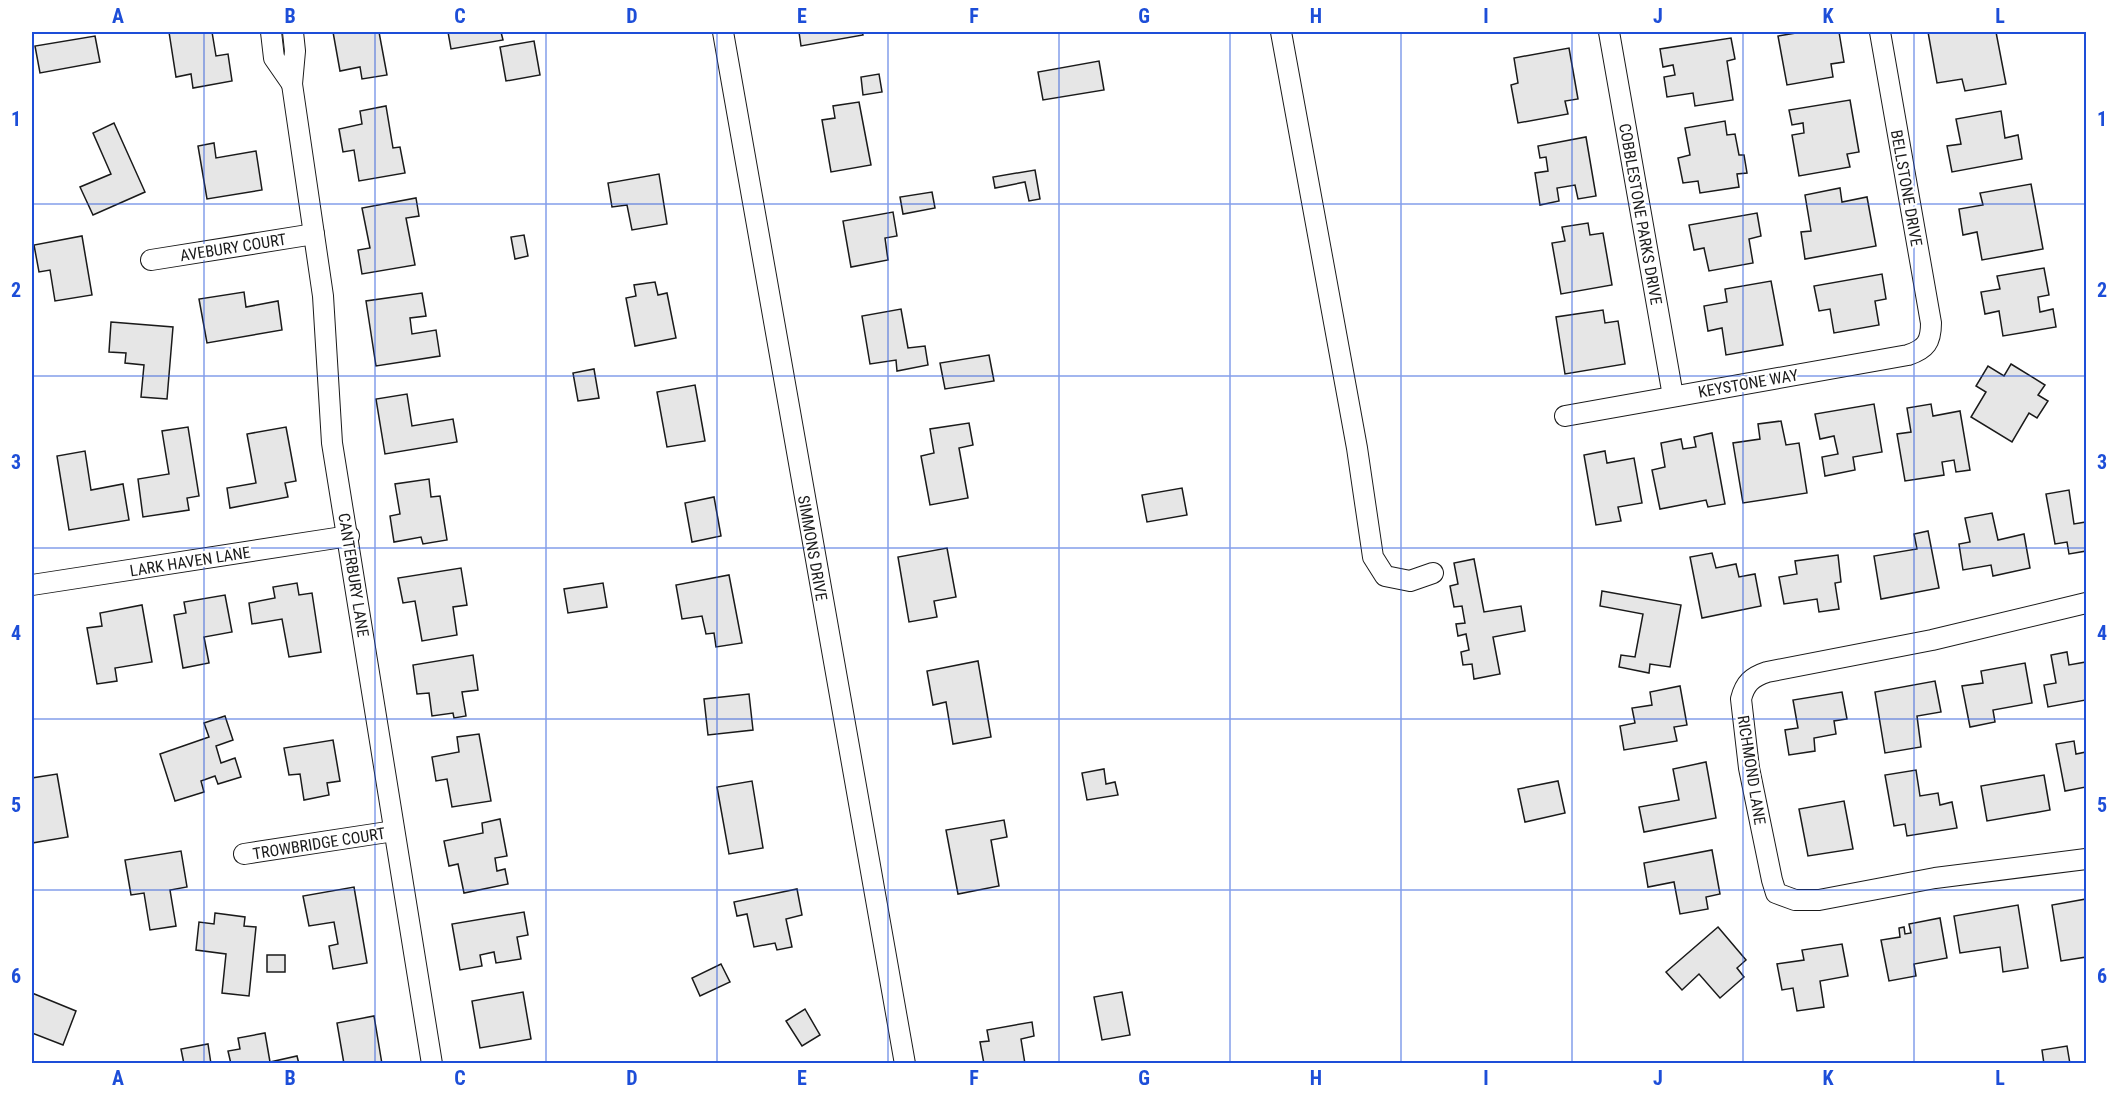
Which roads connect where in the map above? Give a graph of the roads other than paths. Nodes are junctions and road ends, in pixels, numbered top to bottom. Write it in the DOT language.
graph roads {
  1 [pos="271,32"];
  2 [pos="293,32"];
  3 [pos="723,32"];
  4 [pos="1281,32"];
  5 [pos="1609,32"];
  6 [pos="1880,32"];
  7 [pos="292,84"];
  8 [pos="314,234"];
  9 [pos="152,260"];
  10 [pos="1928,345"];
  11 [pos="1672,396"];
  12 [pos="1565,416"];
  13 [pos="349,536"];
  14 [pos="1433,573"];
  15 [pos="32,585"];
  16 [pos="2086,603"];
  17 [pos="394,831"];
  18 [pos="244,854"];
  19 [pos="2086,859"];
  20 [pos="432,1064"];
  21 [pos="905,1064"];
  1 -- 7 [label="street, CANTERBURY LANE"];
  2 -- 7 [label="street, CANTERBURY LANE"];
  3 -- 21 [label="street, SIMMONS DRIVE"];
  4 -- 14 [label="street"];
  5 -- 11 [label="street, COBBLESTONE PARKS DRIVE"];
  6 -- 10 [label="street, BELLSTONE DRIVE"];
  7 -- 8 [label="street, CANTERBURY LANE"];
  8 -- 9 [label="street, AVEBURY COURT"];
  8 -- 13 [label="street, CANTERBURY LANE"];
  10 -- 11 [label="street, KEYSTONE WAY"];
  11 -- 12 [label="street, KEYSTONE WAY"];
  13 -- 15 [label="street, LARK HAVEN LANE"];
  13 -- 17 [label="street, CANTERBURY LANE"];
  16 -- 19 [label="street, RICHMOND LANE"];
  17 -- 18 [label="street, TROWBRIDGE COURT"];
  17 -- 20 [label="street, CANTERBURY LANE"];
}
